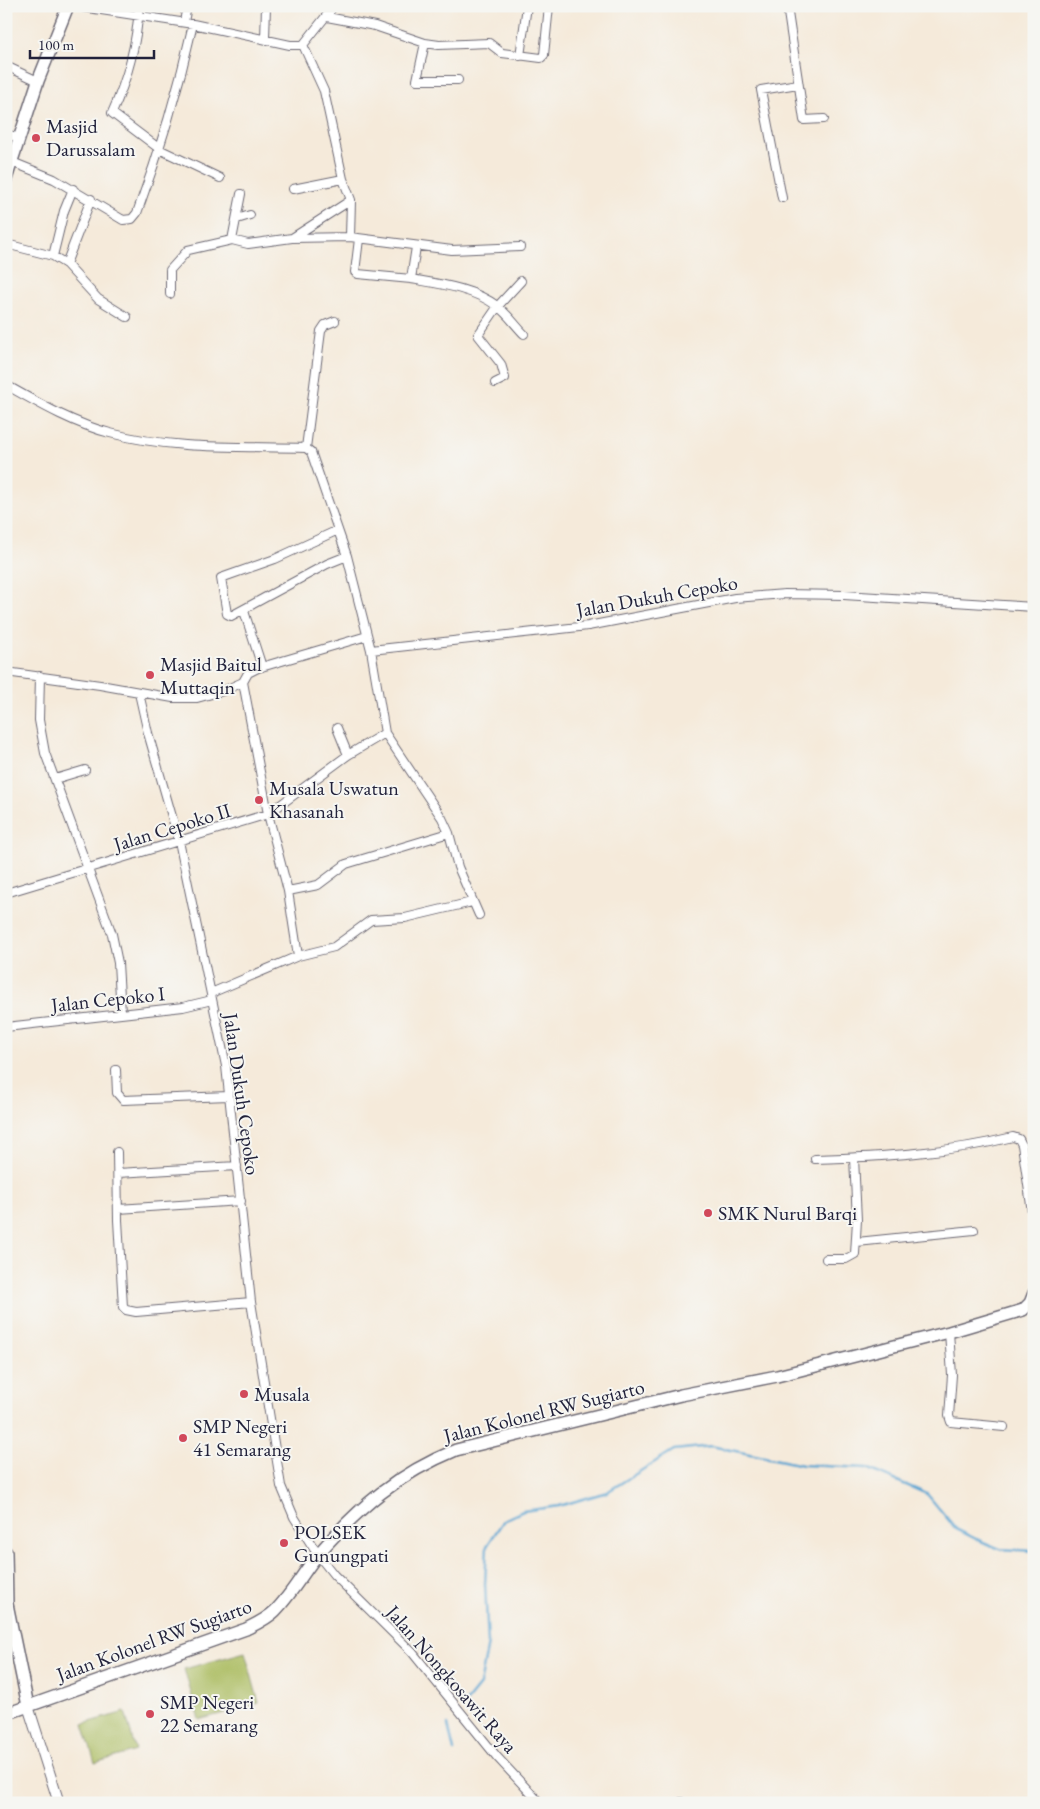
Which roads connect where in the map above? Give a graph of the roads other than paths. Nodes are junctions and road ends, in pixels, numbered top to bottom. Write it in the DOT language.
graph roads {
  1 [pos="68,6"];
  2 [pos="75,6"];
  3 [pos="139,6"];
  4 [pos="187,6"];
  5 [pos="266,6"];
  6 [pos="334,6"];
  7 [pos="527,6"];
  8 [pos="550,6"];
  9 [pos="787,6"];
  10 [pos="138,16"];
  11 [pos="327,17"];
  12 [pos="184,22"];
  13 [pos="193,24"];
  14 [pos="265,39"];
  15 [pos="425,43"];
  16 [pos="303,45"];
  17 [pos="520,56"];
  18 [pos="6,66"];
  19 [pos="458,80"];
  20 [pos="38,81"];
  21 [pos="798,84"];
  22 [pos="824,119"];
  23 [pos="6,134"];
  24 [pos="20,138"];
  25 [pos="161,150"];
  26 [pos="12,162"];
  27 [pos="220,178"];
  28 [pos="6,179"];
  29 [pos="343,179"];
  30 [pos="73,189"];
  31 [pos="293,189"];
  32 [pos="241,194"];
  33 [pos="782,198"];
  34 [pos="91,200"];
  35 [pos="351,200"];
  36 [pos="250,215"];
  37 [pos="237,220"];
  38 [pos="350,237"];
  39 [pos="292,238"];
  40 [pos="359,239"];
  41 [pos="232,240"];
  42 [pos="6,244"];
  43 [pos="416,247"];
  44 [pos="520,247"];
  45 [pos="53,256"];
  46 [pos="66,264"];
  47 [pos="411,279"];
  48 [pos="521,281"];
  49 [pos="170,294"];
  50 [pos="498,306"];
  51 [pos="127,317"];
  52 [pos="335,321"];
  53 [pos="524,334"];
  54 [pos="495,383"];
  55 [pos="6,385"];
  56 [pos="306,448"];
  57 [pos="338,530"];
  58 [pos="347,556"];
  59 [pos="1034,607"];
  60 [pos="244,611"];
  61 [pos="367,636"];
  62 [pos="371,650"];
  63 [pos="262,667"];
  64 [pos="6,672"];
  65 [pos="40,676"];
  66 [pos="243,682"];
  67 [pos="139,693"];
  68 [pos="337,728"];
  69 [pos="385,732"];
  70 [pos="348,755"];
  71 [pos="85,770"];
  72 [pos="55,779"];
  73 [pos="268,814"];
  74 [pos="449,833"];
  75 [pos="179,841"];
  76 [pos="87,869"];
  77 [pos="288,891"];
  78 [pos="6,893"];
  79 [pos="472,902"];
  80 [pos="479,915"];
  81 [pos="298,956"];
  82 [pos="212,996"];
  83 [pos="121,1013"];
  84 [pos="6,1027"];
  85 [pos="116,1070"];
  86 [pos="229,1096"];
  87 [pos="118,1152"];
  88 [pos="854,1158"];
  89 [pos="814,1159"];
  90 [pos="237,1166"];
  91 [pos="118,1173"];
  92 [pos="240,1201"];
  93 [pos="118,1209"];
  94 [pos="1034,1225"];
  95 [pos="974,1230"];
  96 [pos="857,1242"];
  97 [pos="826,1259"];
  98 [pos="1034,1293"];
  99 [pos="251,1302"];
  100 [pos="1028,1311"];
  101 [pos="949,1332"];
  102 [pos="1004,1427"];
  103 [pos="6,1552"];
  104 [pos="318,1555"];
  105 [pos="28,1706"];
  106 [pos="6,1714"];
  107 [pos="59,1803"];
  108 [pos="540,1803"];
  1 -- 20 [label="main road"];
  2 -- 10 [label="street"];
  3 -- 10 [label="street"];
  4 -- 12 [label="street"];
  5 -- 14 [label="street"];
  6 -- 11 [label="street"];
  7 -- 17 [label="street"];
  8 -- 17 [label="street"];
  9 -- 21 [label="street"];
  10 -- 12 [label="street"];
  10 -- 25 [label="street"];
  11 -- 15 [label="street"];
  11 -- 16 [label="street"];
  12 -- 13 [label="street"];
  13 -- 14 [label="street"];
  13 -- 25 [label="street"];
  14 -- 16 [label="street"];
  15 -- 17 [label="street"];
  15 -- 19 [label="street"];
  16 -- 29 [label="street"];
  18 -- 20 [label="street"];
  20 -- 24 [label="main road"];
  21 -- 22 [label="street"];
  21 -- 33 [label="street"];
  23 -- 24 [label="street"];
  24 -- 26 [label="main road"];
  25 -- 27 [label="street"];
  25 -- 34 [label="street"];
  26 -- 28 [label="main road"];
  26 -- 30 [label="street"];
  29 -- 31 [label="street"];
  29 -- 35 [label="street"];
  30 -- 34 [label="street"];
  30 -- 45 [label="street"];
  32 -- 37 [label="street"];
  34 -- 46 [label="street"];
  35 -- 38 [label="street"];
  35 -- 39 [label="street"];
  36 -- 37 [label="street"];
  37 -- 41 [label="street"];
  38 -- 39 [label="street"];
  38 -- 40 [label="street"];
  39 -- 41 [label="street"];
  40 -- 43 [label="street"];
  40 -- 47 [label="street"];
  41 -- 49 [label="street"];
  42 -- 45 [label="street"];
  43 -- 44 [label="street"];
  43 -- 47 [label="street"];
  45 -- 46 [label="street"];
  46 -- 51 [label="street"];
  47 -- 50 [label="street"];
  48 -- 50 [label="street"];
  50 -- 53 [label="street"];
  50 -- 54 [label="street"];
  52 -- 56 [label="street"];
  55 -- 56 [label="street"];
  56 -- 57 [label="street"];
  57 -- 58 [label="street"];
  57 -- 60 [label="street"];
  58 -- 60 [label="street"];
  58 -- 61 [label="street"];
  59 -- 62 [label="street, Jalan Dukuh Cepoko"];
  60 -- 63 [label="street"];
  61 -- 62 [label="street"];
  61 -- 63 [label="street"];
  62 -- 69 [label="street"];
  63 -- 66 [label="street"];
  64 -- 65 [label="street"];
  65 -- 67 [label="street"];
  65 -- 72 [label="street"];
  66 -- 67 [label="street"];
  66 -- 73 [label="street"];
  67 -- 75 [label="street, Jalan Dukuh Cepoko"];
  68 -- 70 [label="street"];
  69 -- 70 [label="street, Jalan Cepoko II"];
  69 -- 74 [label="street"];
  70 -- 73 [label="street, Jalan Cepoko II"];
  71 -- 72 [label="street"];
  72 -- 76 [label="street"];
  73 -- 75 [label="street, Jalan Cepoko II"];
  73 -- 77 [label="street"];
  74 -- 77 [label="street"];
  74 -- 79 [label="street"];
  75 -- 76 [label="street, Jalan Cepoko II"];
  75 -- 82 [label="street, Jalan Dukuh Cepoko"];
  76 -- 78 [label="street, Jalan Cepoko II"];
  76 -- 83 [label="street"];
  77 -- 81 [label="street"];
  79 -- 80 [label="street"];
  79 -- 81 [label="street, Jalan Dukuh Cepoko"];
  81 -- 82 [label="street, Jalan Dukuh Cepoko"];
  82 -- 83 [label="street, Jalan Cepoko I"];
  82 -- 86 [label="street, Jalan Dukuh Cepoko"];
  83 -- 84 [label="street, Jalan Cepoko I"];
  85 -- 86 [label="street"];
  86 -- 90 [label="street, Jalan Dukuh Cepoko"];
  87 -- 91 [label="street"];
  88 -- 89 [label="street"];
  88 -- 94 [label="street"];
  88 -- 96 [label="street"];
  90 -- 91 [label="street"];
  90 -- 92 [label="street, Jalan Dukuh Cepoko"];
  91 -- 93 [label="street"];
  92 -- 93 [label="street, Jalan Dukuh Cepoko"];
  92 -- 99 [label="street, Jalan Dukuh Cepoko"];
  93 -- 99 [label="street"];
  95 -- 96 [label="street"];
  96 -- 97 [label="street"];
  98 -- 100 [label="main road, Jalan Kolonel RW Sugiarto"];
  99 -- 104 [label="street, Jalan Dukuh Cepoko"];
  100 -- 101 [label="main road, Jalan Kolonel RW Sugiarto"];
  101 -- 102 [label="street"];
  101 -- 104 [label="main road, Jalan Kolonel RW Sugiarto"];
  103 -- 105 [label="main road"];
  104 -- 105 [label="main road, Jalan Kolonel RW Sugiarto"];
  104 -- 108 [label="street, Jalan Nongkosawit Raya"];
  105 -- 106 [label="main road, Jalan Kolonel RW Sugiarto"];
  105 -- 107 [label="street"];
}
